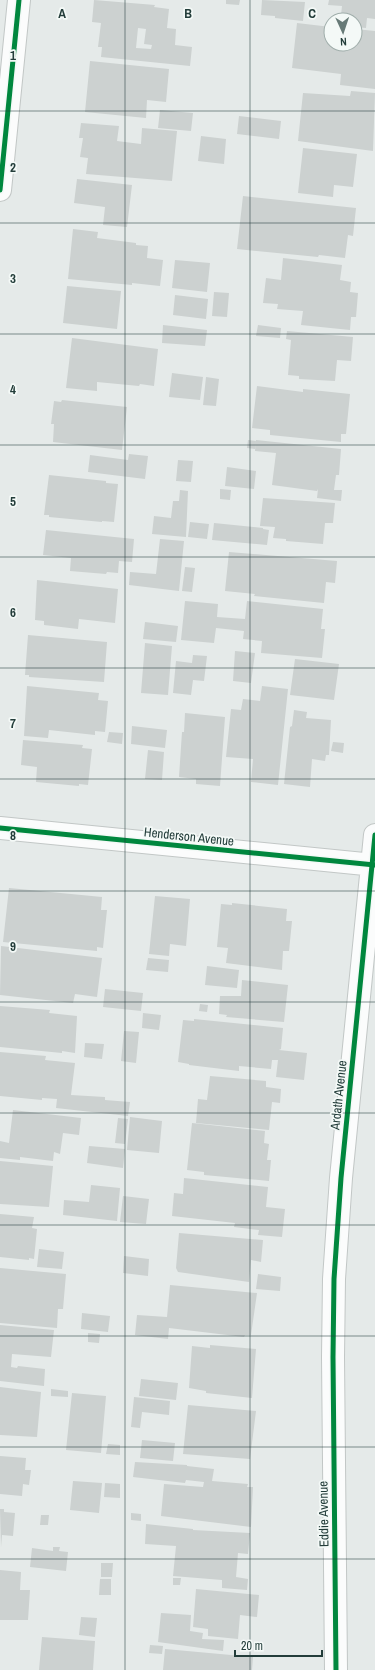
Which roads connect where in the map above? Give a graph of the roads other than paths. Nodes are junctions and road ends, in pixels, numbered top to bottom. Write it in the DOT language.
graph roads {
  1 [pos="19,0"];
  2 [pos="0,190"];
  3 [pos="0,828"];
  4 [pos="375,835"];
  5 [pos="373,865"];
  6 [pos="333,1357"];
  7 [pos="336,1670"];
  1 -- 2 [label="street"];
  3 -- 5 [label="street, Henderson Avenue"];
  4 -- 5 [label="street, Ardath Avenue"];
  5 -- 6 [label="street, Ardath Avenue"];
  6 -- 7 [label="street, Eddie Avenue"];
}
